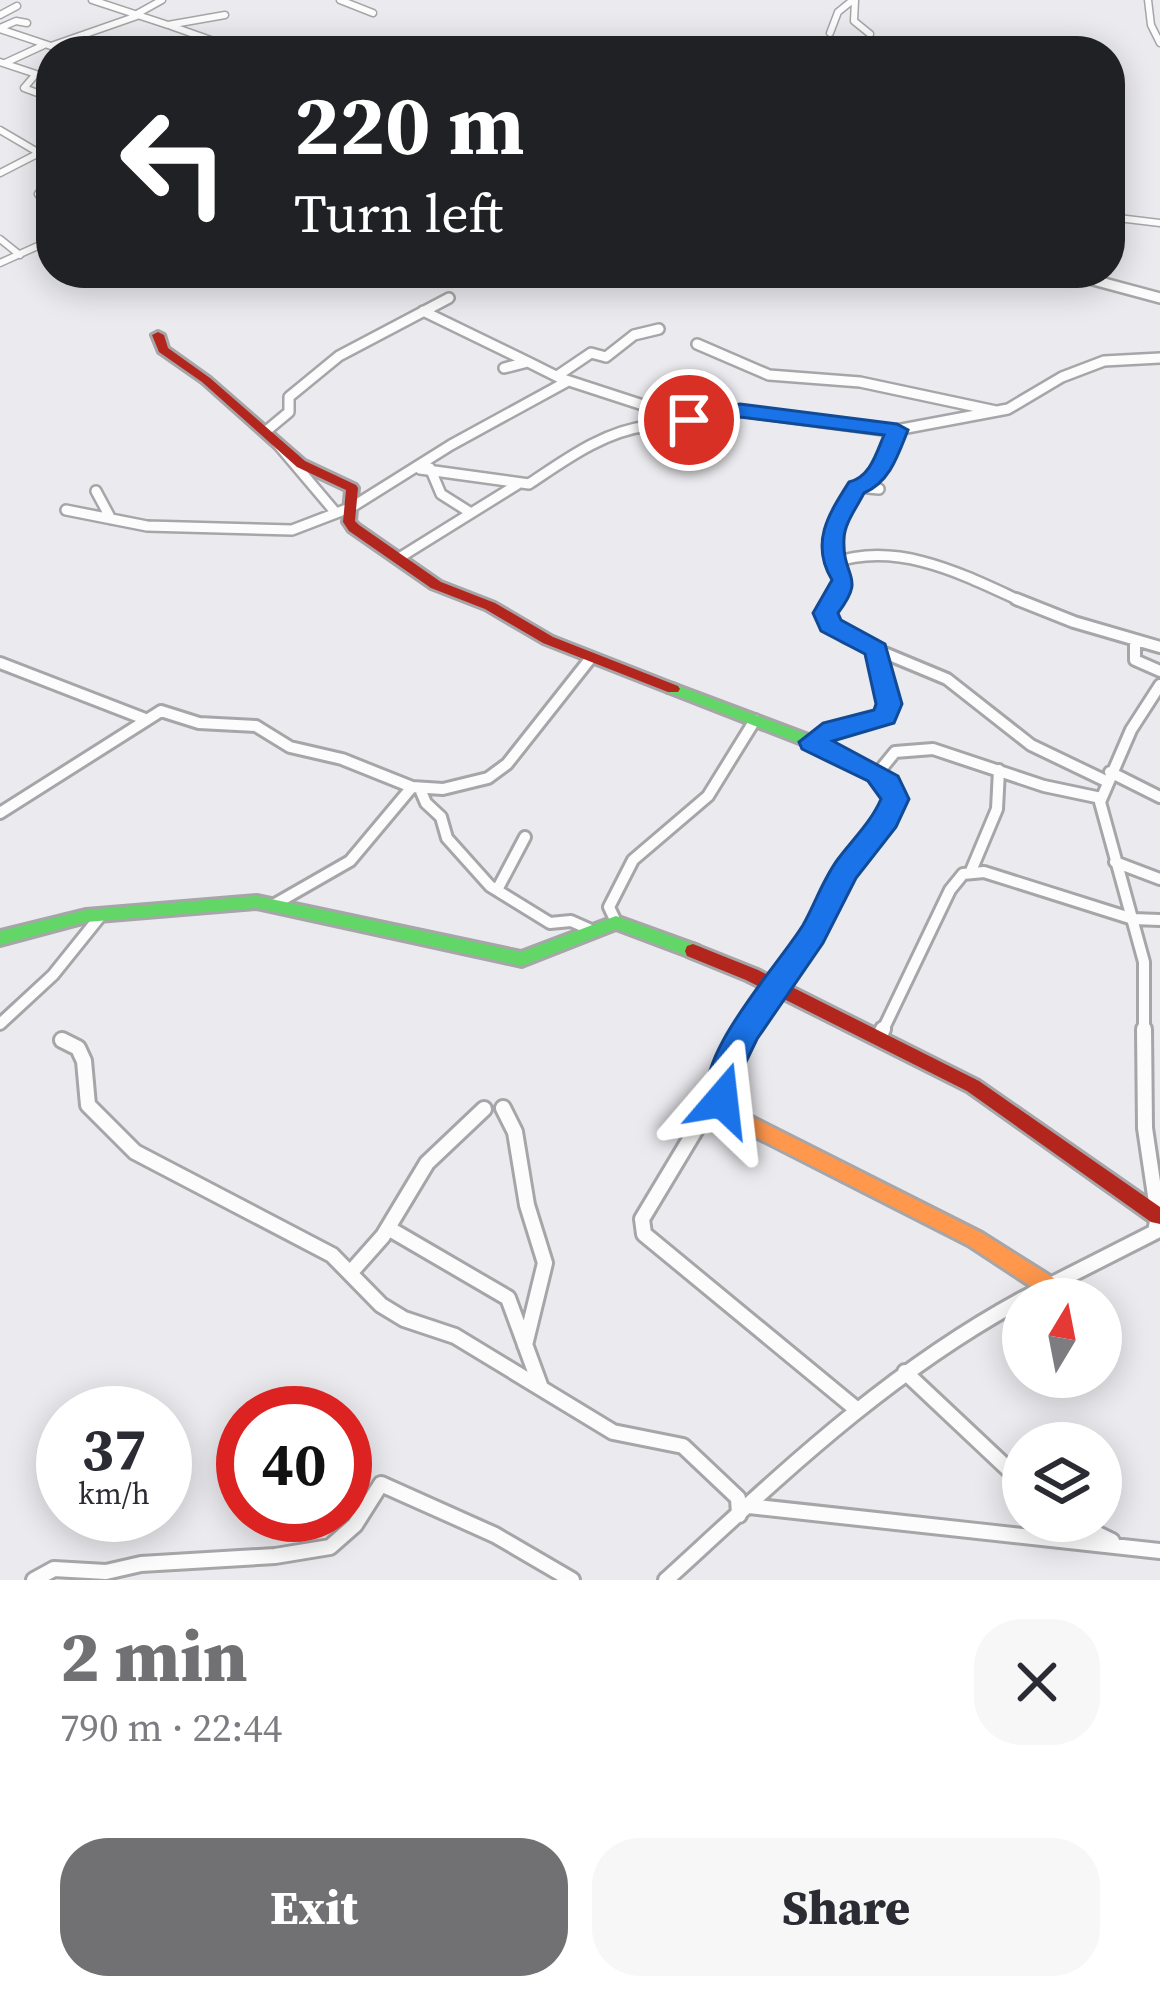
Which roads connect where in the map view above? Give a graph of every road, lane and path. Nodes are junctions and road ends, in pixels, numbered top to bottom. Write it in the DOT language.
graph roads {
  1 [pos="92,0"];
  2 [pos="162,0"];
  3 [pos="340,0"];
  4 [pos="854,0"];
  5 [pos="1131,0"];
  6 [pos="1148,2"];
  7 [pos="17,6"];
  8 [pos="374,13"];
  9 [pos="0,15"];
  10 [pos="224,15"];
  11 [pos="136,16"];
  12 [pos="26,23"];
  13 [pos="168,25"];
  14 [pos="0,28"];
  15 [pos="830,33"];
  16 [pos="870,34"];
  17 [pos="77,36"];
  18 [pos="199,36"];
  19 [pos="36,42"];
  20 [pos="1160,44"];
  21 [pos="36,50"];
  22 [pos="2,63"];
  23 [pos="36,74"];
  24 [pos="36,74"];
  25 [pos="36,92"];
  26 [pos="0,130"];
  27 [pos="36,151"];
  28 [pos="36,162"];
  29 [pos="0,173"];
  30 [pos="1125,219"];
  31 [pos="1160,223"];
  32 [pos="0,239"];
  33 [pos="36,247"];
  34 [pos="20,254"];
  35 [pos="0,263"];
  36 [pos="1123,288"];
  37 [pos="449,298"];
  38 [pos="1160,298"];
  39 [pos="423,310"];
  40 [pos="658,329"];
  41 [pos="158,335"];
  42 [pos="698,344"];
  43 [pos="1160,358"];
  44 [pos="528,362"];
  45 [pos="504,368"];
  46 [pos="556,376"];
  47 [pos="697,380"];
  48 [pos="568,381"];
  49 [pos="655,410"];
  50 [pos="996,412"];
  51 [pos="696,421"];
  52 [pos="897,430"];
  53 [pos="270,437"];
  54 [pos="417,469"];
  55 [pos="430,469"];
  56 [pos="518,484"];
  57 [pos="864,486"];
  58 [pos="879,489"];
  59 [pos="96,491"];
  60 [pos="67,510"];
  61 [pos="344,510"];
  62 [pos="471,513"];
  63 [pos="111,519"];
  64 [pos="399,558"];
  65 [pos="833,563"];
  66 [pos="1135,640"];
  67 [pos="1160,647"];
  68 [pos="876,650"];
  69 [pos="590,659"];
  70 [pos="0,663"];
  71 [pos="1160,671"];
  72 [pos="1160,685"];
  73 [pos="145,719"];
  74 [pos="755,720"];
  75 [pos="812,742"];
  76 [pos="999,770"];
  77 [pos="877,774"];
  78 [pos="1108,777"];
  79 [pos="416,788"];
  80 [pos="1160,797"];
  81 [pos="1101,798"];
  82 [pos="0,813"];
  83 [pos="525,837"];
  84 [pos="1115,862"];
  85 [pos="971,871"];
  86 [pos="1160,879"];
  87 [pos="496,890"];
  88 [pos="274,904"];
  89 [pos="102,914"];
  90 [pos="1133,920"];
  91 [pos="1160,920"];
  92 [pos="616,922"];
  93 [pos="589,928"];
  94 [pos="0,938"];
  95 [pos="774,986"];
  96 [pos="0,1024"];
  97 [pos="879,1038"];
  98 [pos="62,1040"];
  99 [pos="722,1088"];
  100 [pos="503,1108"];
  101 [pos="484,1109"];
  102 [pos="1158,1226"];
  103 [pos="388,1228"];
  104 [pos="352,1271"];
  105 [pos="1036,1278"];
  106 [pos="1063,1278"];
  107 [pos="1002,1310"];
  108 [pos="525,1346"];
  109 [pos="905,1372"];
  110 [pos="541,1388"];
  111 [pos="855,1408"];
  112 [pos="1002,1463"];
  113 [pos="744,1511"];
  114 [pos="1116,1542"];
  115 [pos="1127,1547"];
  116 [pos="1160,1551"];
  117 [pos="34,1580"];
  118 [pos="572,1580"];
  119 [pos="666,1580"];
  1 -- 11 [label="street"];
  2 -- 11 [label="street"];
  3 -- 8 [label="street"];
  4 -- 15 [label="street"];
  4 -- 16 [label="street"];
  5 -- 6 [label="street"];
  6 -- 20 [label="street"];
  7 -- 9 [label="street"];
  10 -- 13 [label="street"];
  11 -- 13 [label="street"];
  11 -- 17 [label="street"];
  12 -- 14 [label="street"];
  13 -- 18 [label="street"];
  14 -- 19 [label="street"];
  21 -- 22 [label="street"];
  22 -- 23 [label="street"];
  24 -- 25 [label="street"];
  26 -- 27 [label="street"];
  28 -- 29 [label="street"];
  30 -- 31 [label="street"];
  32 -- 34 [label="street"];
  33 -- 34 [label="street"];
  34 -- 35 [label="street"];
  36 -- 38 [label="street"];
  37 -- 39 [label="street"];
  39 -- 44 [label="street"];
  39 -- 53 [label="street"];
  40 -- 46 [label="street"];
  41 -- 53 [label="street"];
  42 -- 50 [label="street"];
  43 -- 50 [label="street"];
  44 -- 45 [label="street"];
  44 -- 46 [label="street"];
  46 -- 48 [label="street"];
  47 -- 49 [label="street"];
  48 -- 49 [label="street"];
  48 -- 54 [label="street"];
  49 -- 51 [label="street"];
  50 -- 52 [label="street"];
  51 -- 52 [label="street"];
  51 -- 56 [label="street"];
  52 -- 57 [label="street"];
  53 -- 61 [label="street"];
  53 -- 61 [label="street"];
  54 -- 55 [label="street"];
  54 -- 61 [label="street"];
  55 -- 56 [label="street"];
  55 -- 62 [label="street"];
  56 -- 62 [label="street"];
  57 -- 58 [label="street"];
  57 -- 65 [label="street"];
  59 -- 63 [label="street"];
  60 -- 63 [label="street"];
  61 -- 63 [label="street"];
  61 -- 64 [label="street"];
  62 -- 64 [label="street"];
  64 -- 69 [label="street"];
  65 -- 66 [label="street"];
  65 -- 68 [label="street"];
  66 -- 67 [label="street"];
  66 -- 71 [label="street"];
  68 -- 75 [label="street"];
  68 -- 78 [label="street"];
  69 -- 74 [label="street"];
  69 -- 79 [label="street"];
  70 -- 73 [label="street"];
  72 -- 78 [label="street"];
  73 -- 79 [label="street"];
  73 -- 82 [label="street"];
  74 -- 75 [label="street"];
  74 -- 92 [label="street"];
  75 -- 77 [label="street"];
  76 -- 77 [label="street"];
  76 -- 81 [label="street"];
  76 -- 85 [label="street"];
  77 -- 95 [label="street"];
  78 -- 80 [label="street"];
  78 -- 81 [label="street"];
  79 -- 87 [label="street"];
  79 -- 88 [label="street"];
  81 -- 84 [label="street"];
  83 -- 87 [label="street"];
  84 -- 86 [label="street"];
  84 -- 90 [label="street"];
  85 -- 90 [label="street"];
  85 -- 97 [label="street"];
  87 -- 93 [label="street"];
  88 -- 89 [label="street"];
  88 -- 93 [label="street"];
  89 -- 94 [label="street"];
  89 -- 96 [label="street"];
  90 -- 91 [label="street"];
  90 -- 102 [label="street"];
  92 -- 93 [label="street"];
  92 -- 95 [label="street"];
  95 -- 97 [label="street"];
  95 -- 99 [label="street"];
  97 -- 102 [label="street"];
  98 -- 104 [label="street"];
  99 -- 105 [label="street"];
  99 -- 111 [label="street"];
  100 -- 108 [label="street"];
  101 -- 103 [label="street"];
  102 -- 106 [label="street"];
  103 -- 104 [label="street"];
  103 -- 108 [label="street"];
  104 -- 110 [label="street"];
  107 -- 109 [label="street"];
  108 -- 110 [label="street"];
  109 -- 111 [label="street"];
  109 -- 112 [label="street"];
  110 -- 113 [label="street"];
  111 -- 113 [label="street"];
  113 -- 115 [label="street"];
  113 -- 119 [label="street"];
  114 -- 115 [label="street"];
  115 -- 116 [label="street"];
  117 -- 118 [label="street"];
}
